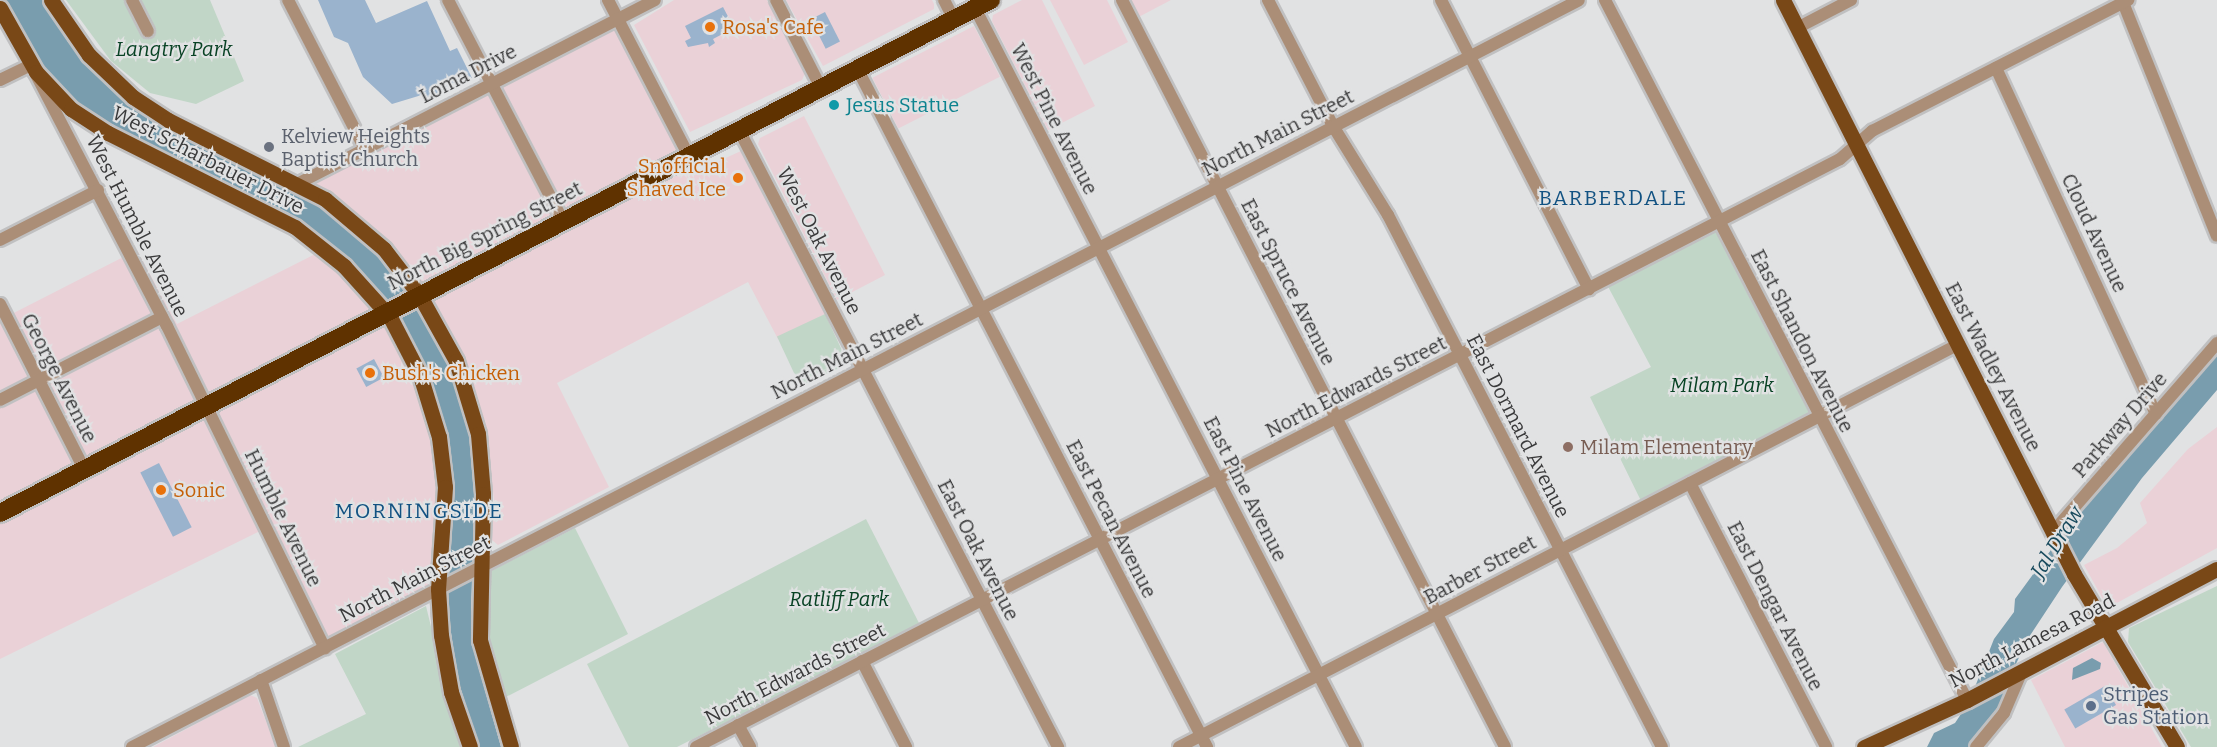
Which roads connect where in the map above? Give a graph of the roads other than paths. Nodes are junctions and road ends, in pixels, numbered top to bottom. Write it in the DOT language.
graph roads {
  1 [pos="51,0"];
  2 [pos="132,0"];
  3 [pos="288,0"];
  4 [pos="448,0"];
  5 [pos="608,0"];
  6 [pos="655,0"];
  7 [pos="776,0"];
  8 [pos="944,0"];
  9 [pos="992,0"];
  10 [pos="1122,0"];
  11 [pos="1268,0"];
  12 [pos="1441,0"];
  13 [pos="1579,0"];
  14 [pos="1605,0"];
  15 [pos="1783,0"];
  16 [pos="1851,0"];
  17 [pos="2124,1"];
  18 [pos="0,8"];
  19 [pos="975,8"];
  20 [pos="618,19"];
  21 [pos="954,20"];
  22 [pos="1797,28"];
  23 [pos="148,31"];
  24 [pos="1470,56"];
  25 [pos="31,65"];
  26 [pos="1996,68"];
  27 [pos="858,70"];
  28 [pos="0,80"];
  29 [pos="492,84"];
  30 [pos="821,88"];
  31 [pos="1334,126"];
  32 [pos="739,130"];
  33 [pos="1857,146"];
  34 [pos="365,149"];
  35 [pos="689,156"];
  36 [pos="299,183"];
  37 [pos="1217,186"];
  38 [pos="98,190"];
  39 [pos="563,221"];
  40 [pos="1719,222"];
  41 [pos="2217,236"];
  42 [pos="0,240"];
  43 [pos="1099,248"];
  44 [pos="1589,289"];
  45 [pos="420,296"];
  46 [pos="0,304"];
  47 [pos="980,309"];
  48 [pos="386,313"];
  49 [pos="162,317"];
  50 [pos="2217,343"];
  51 [pos="1959,344"];
  52 [pos="1460,356"];
  53 [pos="863,370"];
  54 [pos="39,380"];
  55 [pos="0,400"];
  56 [pos="207,406"];
  57 [pos="2156,414"];
  58 [pos="1819,416"];
  59 [pos="1336,419"];
  60 [pos="84,469"];
  61 [pos="1218,481"];
  62 [pos="1690,483"];
  63 [pos="0,513"];
  64 [pos="2052,532"];
  65 [pos="1101,541"];
  66 [pos="1560,550"];
  67 [pos="479,568"];
  68 [pos="2217,569"];
  69 [pos="438,589"];
  70 [pos="982,602"];
  71 [pos="1437,614"];
  72 [pos="2106,627"];
  73 [pos="325,648"];
  74 [pos="862,661"];
  75 [pos="2022,671"];
  76 [pos="1319,674"];
  77 [pos="261,680"];
  78 [pos="1967,700"];
  79 [pos="738,725"];
  80 [pos="1204,741"];
  81 [pos="135,746"];
  82 [pos="284,747"];
  83 [pos="470,747"];
  84 [pos="511,747"];
  85 [pos="696,747"];
  86 [pos="750,747"];
  87 [pos="906,747"];
  88 [pos="1058,747"];
  89 [pos="1179,747"];
  90 [pos="1356,747"];
  91 [pos="1505,747"];
  92 [pos="1662,747"];
  93 [pos="1826,747"];
  94 [pos="1864,747"];
  95 [pos="1976,747"];
  96 [pos="2177,747"];
  1 -- 36 [label="main road, West Scharbauer Drive"];
  2 -- 23 [label="street"];
  3 -- 34 [label="street"];
  4 -- 29 [label="street"];
  5 -- 20 [label="street"];
  6 -- 20 [label="street, Loma Drive"];
  7 -- 30 [label="street"];
  8 -- 21 [label="street"];
  9 -- 19 [label="highway, North Big Spring Street"];
  10 -- 37 [label="street, East Spruce Avenue"];
  11 -- 31 [label="street, East Dormard Avenue"];
  12 -- 24 [label="street"];
  13 -- 24 [label="street, North Main Street"];
  14 -- 40 [label="street, East Shandon Avenue"];
  15 -- 22 [label="main road, East Wadley Avenue"];
  16 -- 22 [label="street"];
  17 -- 26 [label="street, North Edwards Street"];
  17 -- 41 [label="street"];
  18 -- 25 [label="main road, West Scharbauer Drive"];
  19 -- 21 [label="highway, North Big Spring Street"];
  19 -- 43 [label="street, West Pine Avenue"];
  20 -- 29 [label="street, Loma Drive"];
  20 -- 35 [label="street"];
  21 -- 27 [label="highway, North Big Spring Street"];
  22 -- 33 [label="main road, East Wadley Avenue"];
  24 -- 31 [label="street, North Main Street"];
  24 -- 44 [label="street"];
  25 -- 28 [label="street"];
  25 -- 38 [label="street, West Humble Avenue"];
  25 -- 48 [label="main road, West Scharbauer Drive"];
  26 -- 33 [label="street, North Edwards Street"];
  26 -- 57 [label="street, Cloud Avenue"];
  27 -- 30 [label="highway, North Big Spring Street"];
  27 -- 47 [label="street, East Pecan Avenue"];
  29 -- 34 [label="street, Loma Drive"];
  29 -- 39 [label="street"];
  30 -- 32 [label="highway, North Big Spring Street"];
  31 -- 37 [label="street, North Main Street"];
  31 -- 52 [label="street, East Dormard Avenue"];
  32 -- 35 [label="highway, North Big Spring Street"];
  32 -- 53 [label="street, West Oak Avenue"];
  33 -- 40 [label="street, North Edwards Street"];
  33 -- 51 [label="main road, East Wadley Avenue"];
  34 -- 36 [label="street, Loma Drive"];
  35 -- 39 [label="highway, North Big Spring Street"];
  36 -- 45 [label="main road, West Scharbauer Drive"];
  37 -- 43 [label="street, North Main Street"];
  37 -- 59 [label="street, East Spruce Avenue"];
  38 -- 42 [label="street"];
  38 -- 49 [label="street, West Humble Avenue"];
  39 -- 45 [label="highway, North Big Spring Street"];
  40 -- 44 [label="street, North Edwards Street"];
  40 -- 58 [label="street, East Shandon Avenue"];
  43 -- 47 [label="street, North Main Street"];
  43 -- 61 [label="street, East Pine Avenue"];
  44 -- 52 [label="street, North Edwards Street"];
  45 -- 48 [label="highway, North Big Spring Street"];
  45 -- 67 [label="main road, West Scharbauer Drive"];
  46 -- 54 [label="street, George Avenue"];
  47 -- 53 [label="street, North Main Street"];
  47 -- 65 [label="street, East Pecan Avenue"];
  48 -- 56 [label="highway, North Big Spring Street"];
  48 -- 69 [label="main road, West Scharbauer Drive"];
  49 -- 54 [label="street"];
  49 -- 56 [label="street, West Humble Avenue"];
  50 -- 57 [label="street, Parkway Drive"];
  51 -- 58 [label="street, Barber Street"];
  51 -- 64 [label="main road, East Wadley Avenue"];
  52 -- 59 [label="street, North Edwards Street"];
  52 -- 66 [label="street, East Dormard Avenue"];
  53 -- 67 [label="street, North Main Street"];
  53 -- 70 [label="street, East Oak Avenue"];
  54 -- 55 [label="street"];
  54 -- 60 [label="street, George Avenue"];
  56 -- 60 [label="highway, North Big Spring Street"];
  56 -- 73 [label="street, Humble Avenue"];
  57 -- 64 [label="street, Parkway Drive"];
  58 -- 62 [label="street, Barber Street"];
  58 -- 78 [label="street, East Shandon Avenue"];
  59 -- 61 [label="street, North Edwards Street"];
  59 -- 71 [label="street, East Spruce Avenue"];
  60 -- 63 [label="highway, North Big Spring Street"];
  61 -- 65 [label="street, North Edwards Street"];
  61 -- 76 [label="street, East Pine Avenue"];
  62 -- 66 [label="street, Barber Street"];
  62 -- 93 [label="street, East Dengar Avenue"];
  64 -- 72 [label="main road, East Wadley Avenue"];
  65 -- 70 [label="street, North Edwards Street"];
  65 -- 80 [label="street, East Pecan Avenue"];
  66 -- 71 [label="street, Barber Street"];
  66 -- 92 [label="street, East Dormard Avenue"];
  67 -- 69 [label="street, North Main Street"];
  67 -- 84 [label="main road, West Scharbauer Drive"];
  68 -- 72 [label="main road, North Lamesa Road"];
  69 -- 73 [label="street, North Main Street"];
  69 -- 83 [label="main road, West Scharbauer Drive"];
  70 -- 74 [label="street, North Edwards Street"];
  70 -- 88 [label="street, East Oak Avenue"];
  71 -- 76 [label="street, Barber Street"];
  71 -- 91 [label="street, East Spruce Avenue"];
  72 -- 75 [label="main road, North Lamesa Road"];
  72 -- 96 [label="main road, East Wadley Avenue"];
  73 -- 77 [label="street, North Main Street"];
  74 -- 79 [label="street, North Edwards Street"];
  74 -- 87 [label="street"];
  75 -- 78 [label="main road, North Lamesa Road"];
  75 -- 95 [label="street"];
  76 -- 80 [label="street, Barber Street"];
  76 -- 90 [label="street, East Pine Avenue"];
  77 -- 81 [label="street, North Main Street"];
  77 -- 82 [label="street"];
  78 -- 94 [label="main road, North Lamesa Road"];
  79 -- 85 [label="street, North Edwards Street"];
  79 -- 86 [label="street"];
  80 -- 89 [label="street, Barber Street"];
}
